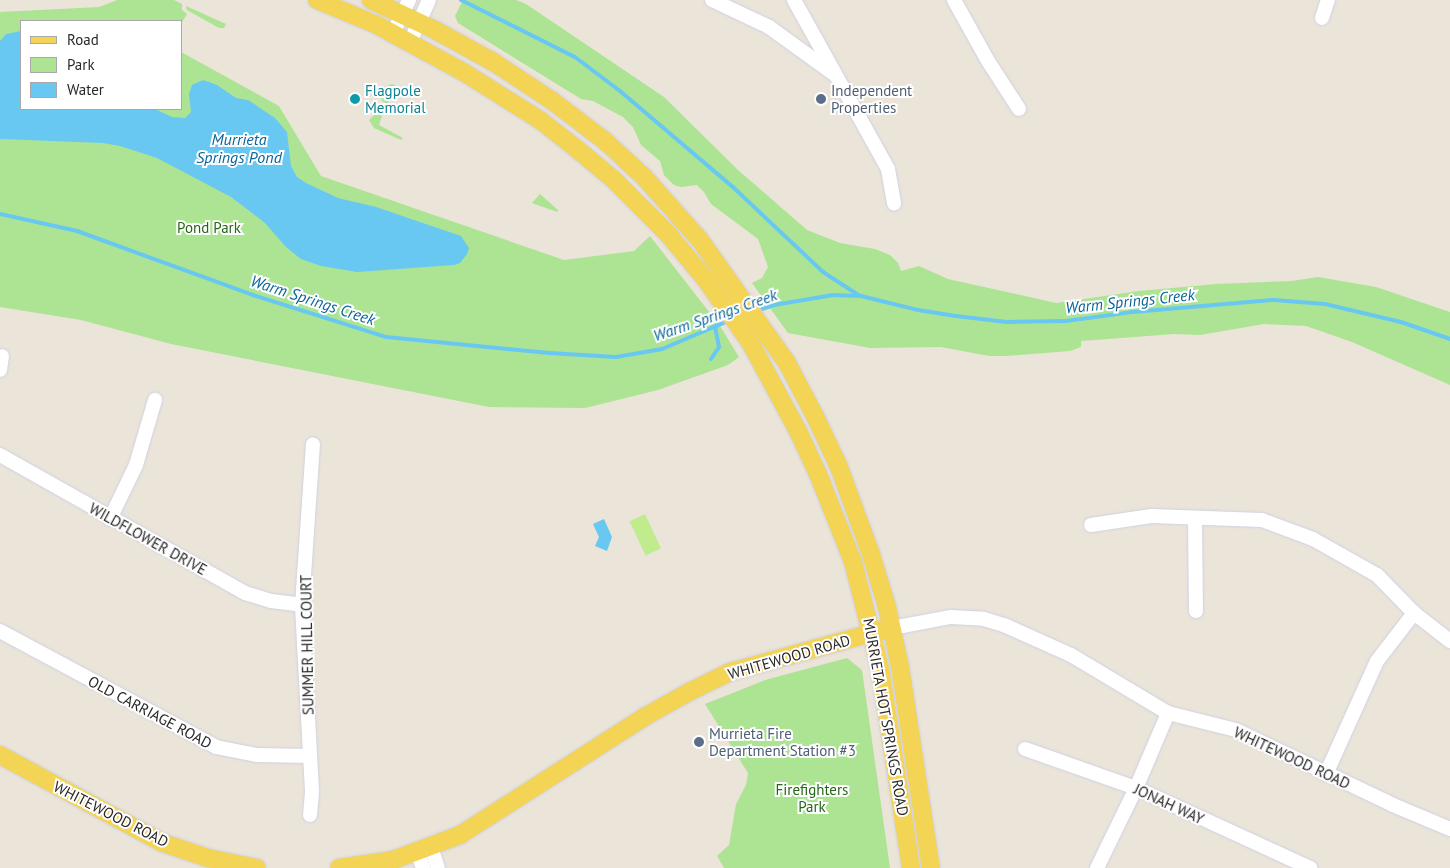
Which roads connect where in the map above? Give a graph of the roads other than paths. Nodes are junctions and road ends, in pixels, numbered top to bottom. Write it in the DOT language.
graph roads {
  1 [pos="317,0"];
  2 [pos="371,0"];
  3 [pos="429,0"];
  4 [pos="712,0"];
  5 [pos="794,0"];
  6 [pos="954,0"];
  7 [pos="1328,0"];
  8 [pos="406,7"];
  9 [pos="1322,18"];
  10 [pos="419,22"];
  11 [pos="393,33"];
  12 [pos="410,42"];
  13 [pos="837,76"];
  14 [pos="1019,109"];
  15 [pos="894,203"];
  16 [pos="155,400"];
  17 [pos="313,444"];
  18 [pos="0,455"];
  19 [pos="110,518"];
  20 [pos="1195,518"];
  21 [pos="1091,525"];
  22 [pos="302,605"];
  23 [pos="1196,610"];
  24 [pos="1414,612"];
  25 [pos="892,628"];
  26 [pos="0,630"];
  27 [pos="872,633"];
  28 [pos="1450,641"];
  29 [pos="1168,713"];
  30 [pos="1025,749"];
  31 [pos="0,755"];
  32 [pos="310,756"];
  33 [pos="1326,774"];
  34 [pos="1136,788"];
  35 [pos="310,815"];
  36 [pos="1450,829"];
  37 [pos="424,856"];
  38 [pos="256,868"];
  39 [pos="339,868"];
  40 [pos="438,868"];
  41 [pos="911,868"];
  42 [pos="931,868"];
  43 [pos="1097,868"];
  44 [pos="1310,868"];
  1 -- 11 [label="main road, MURRIETA HOT SPRINGS ROAD"];
  2 -- 8 [label="main road, MURRIETA HOT SPRINGS ROAD"];
  3 -- 10 [label="street"];
  4 -- 13 [label="street"];
  5 -- 13 [label="street"];
  6 -- 14 [label="street"];
  7 -- 9 [label="street"];
  8 -- 10 [label="main road, MURRIETA HOT SPRINGS ROAD"];
  8 -- 11 [label="street"];
  10 -- 12 [label="street"];
  10 -- 25 [label="main road, MURRIETA HOT SPRINGS ROAD"];
  11 -- 12 [label="main road, MURRIETA HOT SPRINGS ROAD"];
  12 -- 27 [label="main road, MURRIETA HOT SPRINGS ROAD"];
  13 -- 15 [label="street"];
  16 -- 19 [label="street"];
  17 -- 22 [label="street, SUMMER HILL COURT"];
  18 -- 19 [label="street, WILDFLOWER DRIVE"];
  19 -- 22 [label="street, WILDFLOWER DRIVE"];
  20 -- 21 [label="street"];
  20 -- 23 [label="street"];
  20 -- 24 [label="street"];
  22 -- 32 [label="street, SUMMER HILL COURT"];
  24 -- 28 [label="street"];
  24 -- 33 [label="street"];
  25 -- 27 [label="main road, WHITEWOOD ROAD"];
  25 -- 29 [label="street, WHITEWOOD ROAD"];
  25 -- 42 [label="main road, MURRIETA HOT SPRINGS ROAD"];
  26 -- 32 [label="street, OLD CARRIAGE ROAD"];
  27 -- 37 [label="main road, WHITEWOOD ROAD"];
  27 -- 41 [label="main road, MURRIETA HOT SPRINGS ROAD"];
  29 -- 33 [label="street, WHITEWOOD ROAD"];
  29 -- 34 [label="street"];
  30 -- 34 [label="street, JONAH WAY"];
  31 -- 38 [label="main road, WHITEWOOD ROAD"];
  32 -- 35 [label="street, SUMMER HILL COURT"];
  33 -- 36 [label="street, WHITEWOOD ROAD"];
  34 -- 43 [label="street"];
  34 -- 44 [label="street, JONAH WAY"];
  37 -- 39 [label="main road, WHITEWOOD ROAD"];
  37 -- 40 [label="street"];
}
